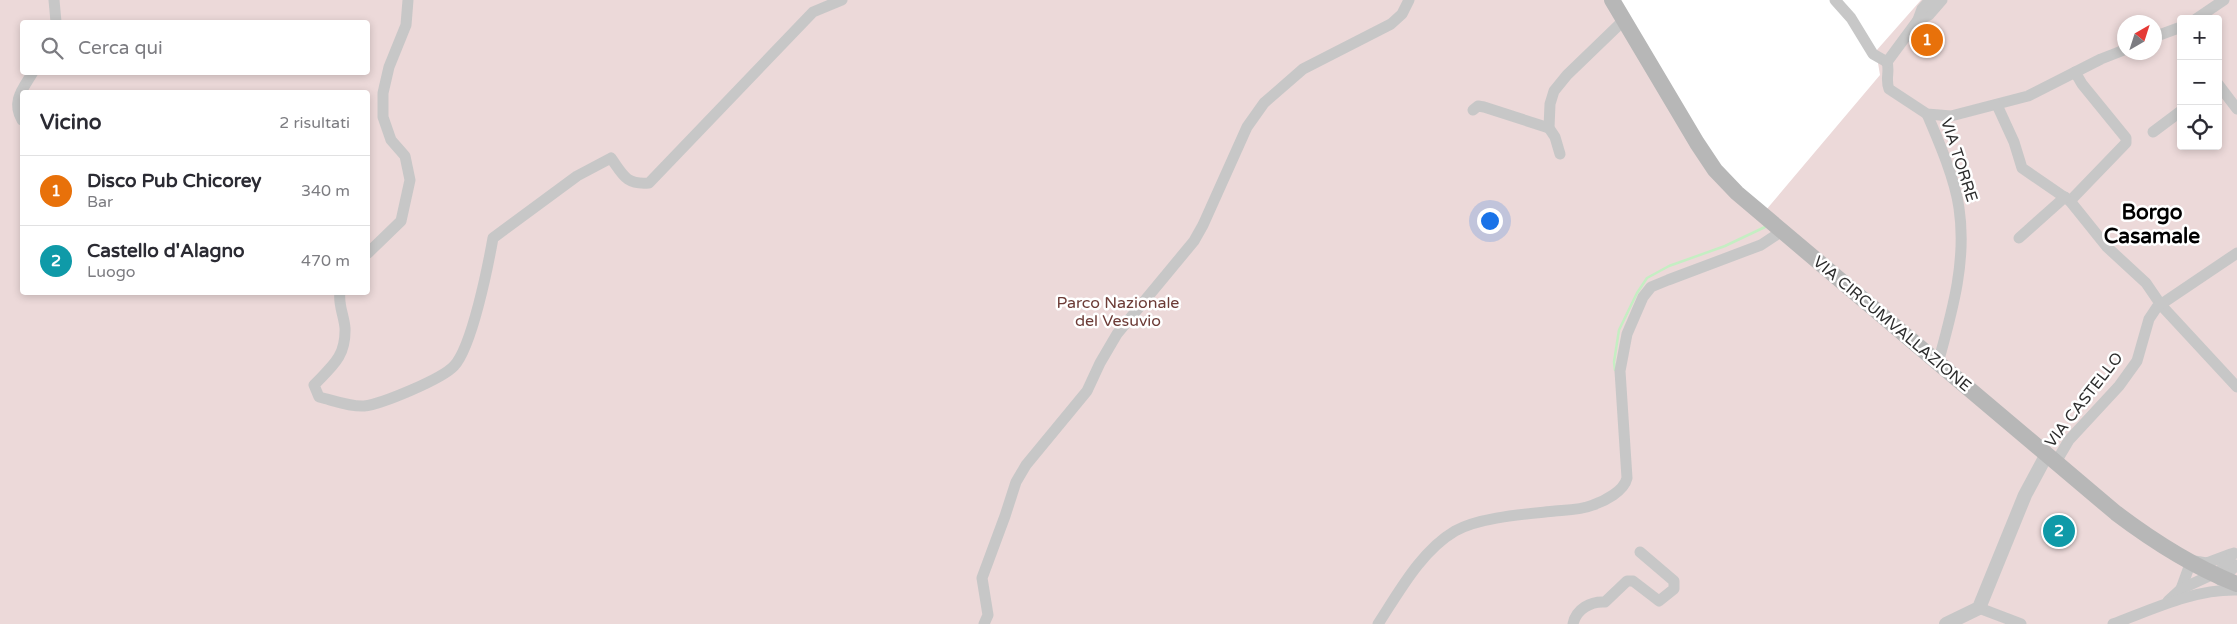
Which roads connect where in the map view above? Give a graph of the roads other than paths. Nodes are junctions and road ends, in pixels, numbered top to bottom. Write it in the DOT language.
graph roads {
  1 [pos="54,0"];
  2 [pos="408,0"];
  3 [pos="842,0"];
  4 [pos="1409,0"];
  5 [pos="1612,0"];
  6 [pos="1835,0"];
  7 [pos="1930,0"];
  8 [pos="1942,0"];
  9 [pos="2224,0"];
  10 [pos="2202,15"];
  11 [pos="56,20"];
  12 [pos="1624,20"];
  13 [pos="1918,20"];
  14 [pos="2177,33"];
  15 [pos="2162,36"];
  16 [pos="2117,53"];
  17 [pos="1886,62"];
  18 [pos="2076,72"];
  19 [pos="31,75"];
  20 [pos="2222,89"];
  21 [pos="22,90"];
  22 [pos="20,93"];
  23 [pos="1997,105"];
  24 [pos="2237,109"];
  25 [pos="1473,110"];
  26 [pos="1927,114"];
  27 [pos="2177,114"];
  28 [pos="20,116"];
  29 [pos="1549,128"];
  30 [pos="2153,132"];
  31 [pos="1560,154"];
  32 [pos="2067,199"];
  33 [pos="1778,228"];
  34 [pos="2019,238"];
  35 [pos="370,251"];
  36 [pos="2237,253"];
  37 [pos="340,295"];
  38 [pos="2161,306"];
  39 [pos="1938,362"];
  40 [pos="2237,387"];
  41 [pos="2051,458"];
  42 [pos="1640,552"];
  43 [pos="2235,552"];
  44 [pos="2183,557"];
  45 [pos="2237,565"];
  46 [pos="2224,579"];
  47 [pos="2181,589"];
  48 [pos="2237,590"];
  49 [pos="2207,592"];
  50 [pos="2162,605"];
  51 [pos="1978,608"];
  52 [pos="984,624"];
  53 [pos="1378,624"];
  54 [pos="1573,624"];
  55 [pos="1946,624"];
  56 [pos="2021,624"];
  57 [pos="2113,624"];
  1 -- 11 [label="street"];
  2 -- 35 [label="street"];
  3 -- 37 [label="street"];
  4 -- 52 [label="street"];
  5 -- 12 [label="main road, VIA CIRCUMVALLAZIONE"];
  6 -- 17 [label="street"];
  7 -- 13 [label="street"];
  8 -- 13 [label="street"];
  9 -- 10 [label="street"];
  12 -- 29 [label="street"];
  12 -- 33 [label="main road, VIA CIRCUMVALLAZIONE"];
  13 -- 17 [label="street"];
  14 -- 15 [label="street"];
  16 -- 18 [label="street"];
  17 -- 26 [label="street"];
  18 -- 23 [label="street"];
  18 -- 32 [label="street"];
  19 -- 21 [label="street"];
  20 -- 24 [label="street"];
  22 -- 28 [label="street"];
  23 -- 26 [label="street"];
  23 -- 32 [label="street"];
  25 -- 29 [label="street"];
  26 -- 39 [label="street, VIA TORRE"];
  27 -- 30 [label="street"];
  29 -- 31 [label="street"];
  32 -- 34 [label="street"];
  32 -- 38 [label="street"];
  33 -- 39 [label="main road, VIA CIRCUMVALLAZIONE"];
  33 -- 53 [label="street"];
  36 -- 38 [label="street, VIA CASTELLO"];
  38 -- 40 [label="street"];
  38 -- 41 [label="street, VIA CASTELLO"];
  39 -- 41 [label="main road, VIA CIRCUMVALLAZIONE"];
  41 -- 44 [label="main road, VIA CIRCUMVALLAZIONE"];
  41 -- 51 [label="street"];
  42 -- 54 [label="street"];
  43 -- 44 [label="street"];
  43 -- 46 [label="street"];
  44 -- 46 [label="main road, VIA CIRCUMVALLAZIONE"];
  44 -- 47 [label="street"];
  45 -- 46 [label="street"];
  46 -- 47 [label="street"];
  46 -- 49 [label="street"];
  47 -- 50 [label="street"];
  48 -- 49 [label="street"];
  49 -- 50 [label="street"];
  50 -- 57 [label="street"];
  51 -- 55 [label="street"];
  51 -- 56 [label="street"];
}
